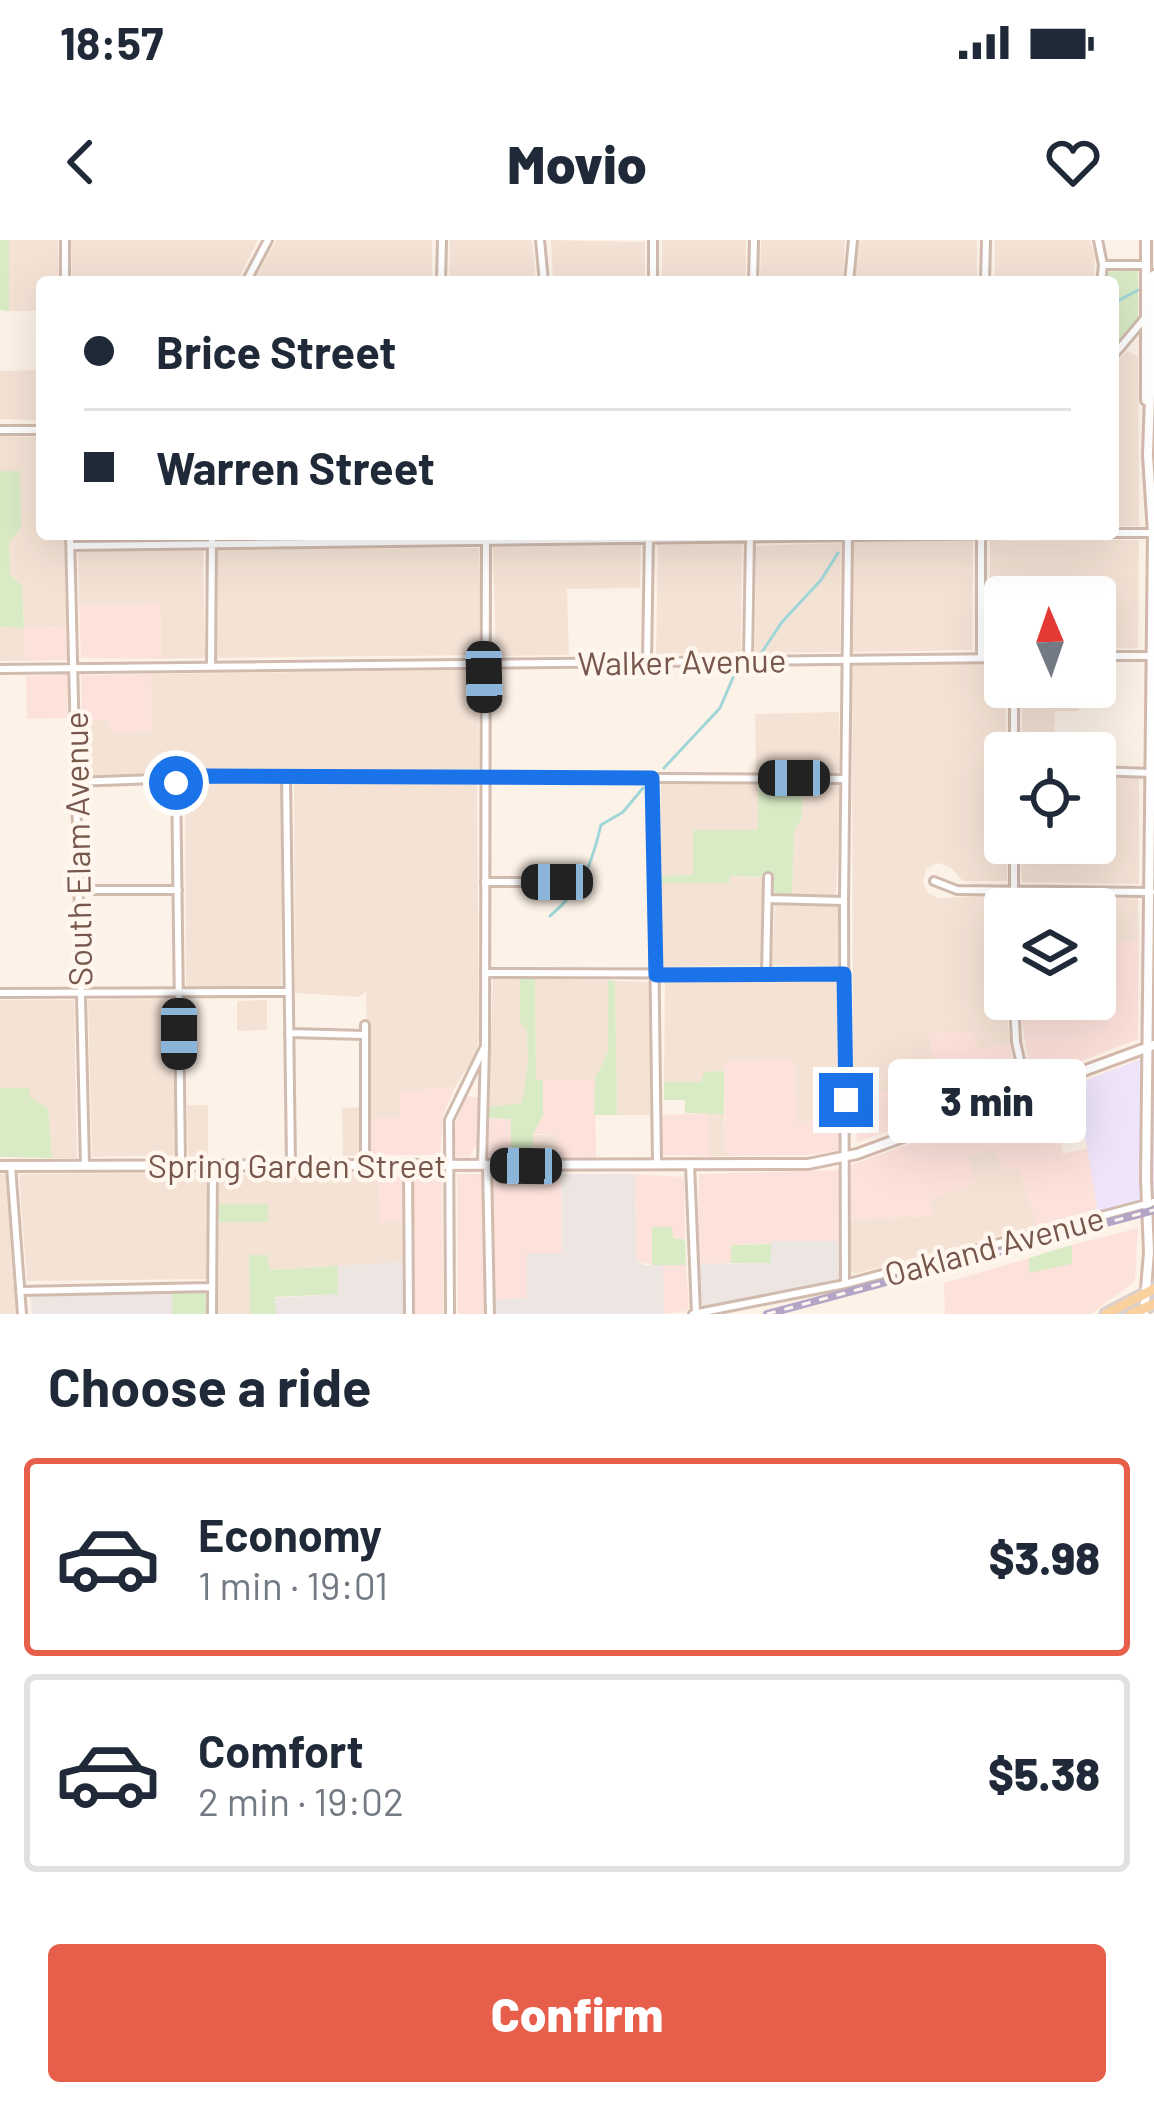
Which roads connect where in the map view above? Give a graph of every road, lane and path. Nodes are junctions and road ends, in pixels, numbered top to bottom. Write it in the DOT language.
graph roads {
  1 [pos="65,240"];
  2 [pos="268,240"];
  3 [pos="442,240"];
  4 [pos="540,240"];
  5 [pos="653,240"];
  6 [pos="754,240"];
  7 [pos="853,240"];
  8 [pos="986,240"];
  9 [pos="1098,240"];
  10 [pos="1146,240"];
  11 [pos="1103,265"];
  12 [pos="1146,265"];
  13 [pos="1154,275"];
  14 [pos="65,276"];
  15 [pos="249,276"];
  16 [pos="441,276"];
  17 [pos="543,276"];
  18 [pos="653,276"];
  19 [pos="753,276"];
  20 [pos="850,276"];
  21 [pos="986,276"];
  22 [pos="1102,276"];
  23 [pos="1145,318"];
  24 [pos="1123,345"];
  25 [pos="1119,349"];
  26 [pos="1145,349"];
  27 [pos="1148,416"];
  28 [pos="0,430"];
  29 [pos="36,430"];
  30 [pos="1154,531"];
  31 [pos="1119,533"];
  32 [pos="70,540"];
  33 [pos="192,540"];
  34 [pos="212,540"];
  35 [pos="486,540"];
  36 [pos="649,540"];
  37 [pos="750,540"];
  38 [pos="848,540"];
  39 [pos="981,540"];
  40 [pos="71,546"];
  41 [pos="1116,656"];
  42 [pos="1153,656"];
  43 [pos="845,658"];
  44 [pos="981,658"];
  45 [pos="748,660"];
  46 [pos="647,662"];
  47 [pos="487,664"];
  48 [pos="211,666"];
  49 [pos="73,668"];
  50 [pos="0,669"];
  51 [pos="1116,771"];
  52 [pos="1151,772"];
  53 [pos="286,776"];
  54 [pos="485,776"];
  55 [pos="176,777"];
  56 [pos="652,778"];
  57 [pos="844,779"];
  58 [pos="75,782"];
  59 [pos="769,877"];
  60 [pos="934,881"];
  61 [pos="485,882"];
  62 [pos="576,882"];
  63 [pos="78,890"];
  64 [pos="178,890"];
  65 [pos="984,890"];
  66 [pos="1116,892"];
  67 [pos="1151,892"];
  68 [pos="768,898"];
  69 [pos="844,901"];
  70 [pos="485,973"];
  71 [pos="766,974"];
  72 [pos="844,974"];
  73 [pos="656,975"];
  74 [pos="289,992"];
  75 [pos="0,993"];
  76 [pos="178,993"];
  77 [pos="80,994"];
  78 [pos="1015,1020"];
  79 [pos="289,1033"];
  80 [pos="485,1046"];
  81 [pos="1153,1047"];
  82 [pos="1027,1091"];
  83 [pos="845,1158"];
  84 [pos="181,1164"];
  85 [pos="213,1164"];
  86 [pos="85,1165"];
  87 [pos="365,1165"];
  88 [pos="407,1165"];
  89 [pos="448,1165"];
  90 [pos="485,1165"];
  91 [pos="657,1165"];
  92 [pos="690,1165"];
  93 [pos="6,1166"];
  94 [pos="291,1166"];
  95 [pos="1150,1203"];
  96 [pos="845,1284"];
  97 [pos="212,1287"];
  98 [pos="1150,1290"];
  99 [pos="20,1291"];
  100 [pos="1148,1308"];
  101 [pos="22,1314"];
  102 [pos="212,1314"];
  103 [pos="410,1314"];
  104 [pos="450,1314"];
  105 [pos="490,1314"];
  106 [pos="694,1314"];
  107 [pos="1106,1314"];
  108 [pos="1131,1314"];
  1 -- 14 [label="street"];
  2 -- 15 [label="street"];
  3 -- 16 [label="street"];
  4 -- 17 [label="street"];
  5 -- 18 [label="street"];
  6 -- 19 [label="street"];
  7 -- 20 [label="street"];
  8 -- 21 [label="street"];
  9 -- 11 [label="street"];
  10 -- 12 [label="main road"];
  11 -- 12 [label="street"];
  11 -- 22 [label="street"];
  12 -- 23 [label="main road"];
  13 -- 27 [label="main road"];
  23 -- 24 [label="street"];
  23 -- 26 [label="main road"];
  24 -- 25 [label="street"];
  24 -- 26 [label="street"];
  26 -- 27 [label="main road"];
  27 -- 30 [label="main road"];
  28 -- 29 [label="street"];
  30 -- 31 [label="street"];
  30 -- 42 [label="main road"];
  32 -- 40 [label="street, South Elam Avenue"];
  33 -- 40 [label="street"];
  34 -- 48 [label="street"];
  35 -- 47 [label="street"];
  36 -- 46 [label="street"];
  37 -- 45 [label="street"];
  38 -- 43 [label="street"];
  39 -- 44 [label="street"];
  40 -- 49 [label="street, South Elam Avenue"];
  41 -- 42 [label="street"];
  42 -- 52 [label="main road"];
  43 -- 44 [label="street, Walker Avenue"];
  43 -- 45 [label="street, Walker Avenue"];
  43 -- 57 [label="street"];
  45 -- 46 [label="street, Walker Avenue"];
  46 -- 47 [label="street, Walker Avenue"];
  47 -- 48 [label="street, Walker Avenue"];
  47 -- 54 [label="street"];
  48 -- 49 [label="street, Walker Avenue"];
  49 -- 50 [label="street, Walker Avenue"];
  49 -- 58 [label="street, South Elam Avenue"];
  51 -- 52 [label="street"];
  52 -- 67 [label="main road"];
  53 -- 54 [label="street"];
  53 -- 55 [label="street"];
  53 -- 74 [label="street"];
  54 -- 56 [label="street"];
  54 -- 61 [label="street"];
  55 -- 58 [label="street"];
  55 -- 64 [label="street"];
  56 -- 57 [label="street"];
  56 -- 73 [label="street"];
  57 -- 69 [label="street"];
  58 -- 63 [label="street, South Elam Avenue"];
  59 -- 68 [label="street"];
  60 -- 65 [label="street"];
  61 -- 62 [label="street"];
  61 -- 70 [label="street"];
  63 -- 64 [label="street"];
  63 -- 77 [label="street, South Elam Avenue"];
  64 -- 76 [label="street"];
  66 -- 67 [label="street"];
  67 -- 81 [label="main road"];
  68 -- 69 [label="street"];
  68 -- 71 [label="street"];
  69 -- 72 [label="street"];
  70 -- 73 [label="street"];
  70 -- 80 [label="street"];
  71 -- 72 [label="street"];
  71 -- 73 [label="street"];
  72 -- 83 [label="street"];
  73 -- 91 [label="street"];
  74 -- 76 [label="street"];
  74 -- 79 [label="street"];
  75 -- 77 [label="street"];
  76 -- 77 [label="street"];
  76 -- 84 [label="street"];
  77 -- 86 [label="street, South Elam Avenue"];
  78 -- 82 [label="street"];
  79 -- 87 [label="street"];
  79 -- 94 [label="street"];
  80 -- 89 [label="street"];
  80 -- 90 [label="street"];
  81 -- 82 [label="main road, Spring Garden Street"];
  81 -- 95 [label="main road"];
  82 -- 83 [label="main road, Spring Garden Street"];
  83 -- 92 [label="main road, Spring Garden Street"];
  83 -- 96 [label="street"];
  84 -- 85 [label="main road, Spring Garden Street"];
  84 -- 86 [label="main road, Spring Garden Street"];
  85 -- 94 [label="main road, Spring Garden Street"];
  85 -- 97 [label="street"];
  86 -- 93 [label="main road, Spring Garden Street"];
  87 -- 88 [label="main road, Spring Garden Street"];
  87 -- 94 [label="main road, Spring Garden Street"];
  88 -- 89 [label="main road, Spring Garden Street"];
  88 -- 103 [label="street"];
  89 -- 90 [label="main road, Spring Garden Street"];
  89 -- 104 [label="street"];
  90 -- 91 [label="main road, Spring Garden Street"];
  90 -- 105 [label="street"];
  91 -- 92 [label="main road, Spring Garden Street"];
  92 -- 106 [label="street"];
  93 -- 99 [label="street"];
  95 -- 96 [label="street, Oakland Avenue"];
  95 -- 98 [label="main road"];
  96 -- 106 [label="street, Oakland Avenue"];
  97 -- 99 [label="street"];
  97 -- 102 [label="street"];
  98 -- 100 [label="main road"];
  98 -- 107 [label="main road"];
  99 -- 101 [label="street"];
  100 -- 108 [label="main road"];
}
